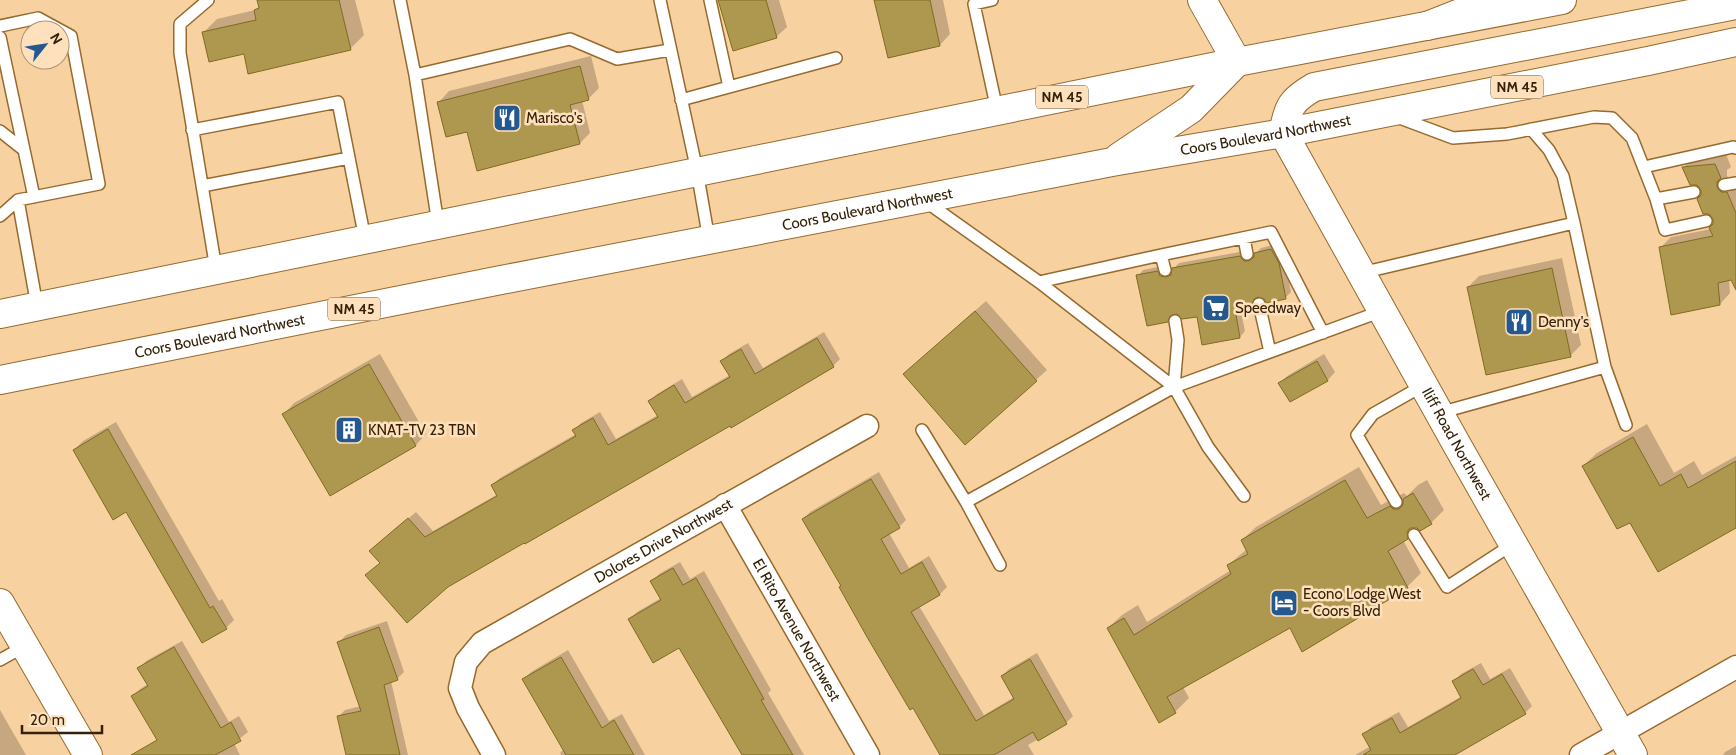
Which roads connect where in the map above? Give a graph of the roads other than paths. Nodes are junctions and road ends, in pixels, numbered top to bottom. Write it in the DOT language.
graph roads {
  1 [pos="208,0"];
  2 [pos="400,0"];
  3 [pos="660,0"];
  4 [pos="710,0"];
  5 [pos="992,0"];
  6 [pos="1202,0"];
  7 [pos="1493,0"];
  8 [pos="1562,0"];
  9 [pos="973,2"];
  10 [pos="1736,5"];
  11 [pos="28,20"];
  12 [pos="42,20"];
  13 [pos="20,22"];
  14 [pos="0,26"];
  15 [pos="1427,26"];
  16 [pos="70,35"];
  17 [pos="0,37"];
  18 [pos="1736,42"];
  19 [pos="670,50"];
  20 [pos="836,58"];
  21 [pos="1736,58"];
  22 [pos="1648,61"];
  23 [pos="1237,62"];
  24 [pos="415,75"];
  25 [pos="729,87"];
  26 [pos="681,100"];
  27 [pos="998,110"];
  28 [pos="1386,112"];
  29 [pos="1531,129"];
  30 [pos="0,130"];
  31 [pos="192,130"];
  32 [pos="1283,133"];
  33 [pos="1736,148"];
  34 [pos="24,150"];
  35 [pos="349,158"];
  36 [pos="1112,162"];
  37 [pos="1644,167"];
  38 [pos="697,171"];
  39 [pos="202,186"];
  40 [pos="1694,192"];
  41 [pos="34,197"];
  42 [pos="922,199"];
  43 [pos="1656,199"];
  44 [pos="18,200"];
  45 [pos="0,216"];
  46 [pos="1706,221"];
  47 [pos="1574,223"];
  48 [pos="438,224"];
  49 [pos="1244,238"];
  50 [pos="365,239"];
  51 [pos="708,240"];
  52 [pos="1161,254"];
  53 [pos="1247,254"];
  54 [pos="216,270"];
  55 [pos="1165,270"];
  56 [pos="1361,273"];
  57 [pos="1039,282"];
  58 [pos="1259,304"];
  59 [pos="37,306"];
  60 [pos="1382,311"];
  61 [pos="0,314"];
  62 [pos="1175,321"];
  63 [pos="1323,333"];
  64 [pos="1270,352"];
  65 [pos="1604,367"];
  66 [pos="0,380"];
  67 [pos="1424,385"];
  68 [pos="1174,388"];
  69 [pos="1439,413"];
  70 [pos="1626,425"];
  71 [pos="866,426"];
  72 [pos="922,430"];
  73 [pos="1244,496"];
  74 [pos="966,502"];
  75 [pos="1396,502"];
  76 [pos="725,505"];
  77 [pos="1414,535"];
  78 [pos="1513,544"];
  79 [pos="1000,565"];
  80 [pos="0,603"];
  81 [pos="25,646"];
  82 [pos="0,660"];
  83 [pos="1736,667"];
  84 [pos="1626,744"];
  85 [pos="88,755"];
  86 [pos="494,755"];
  87 [pos="868,755"];
  88 [pos="1581,755"];
  1 -- 31 [label="lane"];
  2 -- 24 [label="lane"];
  3 -- 19 [label="lane"];
  4 -- 25 [label="lane"];
  5 -- 9 [label="lane"];
  6 -- 23 [label="main road"];
  7 -- 15 [label="main road"];
  8 -- 15 [label="main road, NM 45"];
  9 -- 27 [label="lane"];
  10 -- 32 [label="main road"];
  11 -- 12 [label="lane"];
  13 -- 14 [label="lane"];
  15 -- 23 [label="main road, NM 45"];
  16 -- 41 [label="lane"];
  17 -- 34 [label="lane"];
  18 -- 22 [label="main road, Coors Boulevard Northwest / NM 45"];
  19 -- 24 [label="lane"];
  19 -- 26 [label="lane"];
  20 -- 25 [label="lane"];
  21 -- 22 [label="main road"];
  22 -- 28 [label="main road, Coors Boulevard Northwest / NM 45"];
  23 -- 27 [label="main road, NM 45"];
  23 -- 36 [label="main road"];
  24 -- 48 [label="lane"];
  25 -- 26 [label="lane"];
  26 -- 38 [label="lane"];
  27 -- 38 [label="main road, NM 45"];
  28 -- 29 [label="lane"];
  28 -- 32 [label="main road, Coors Boulevard Northwest / NM 45"];
  29 -- 37 [label="lane"];
  29 -- 47 [label="lane"];
  30 -- 34 [label="lane"];
  31 -- 35 [label="lane"];
  31 -- 39 [label="lane"];
  32 -- 36 [label="main road, Coors Boulevard Northwest / NM 45"];
  32 -- 56 [label="main road, Iliff Road Northwest"];
  33 -- 37 [label="lane"];
  34 -- 41 [label="lane"];
  35 -- 39 [label="lane"];
  35 -- 50 [label="lane"];
  36 -- 42 [label="main road, Coors Boulevard Northwest / NM 45"];
  37 -- 43 [label="lane"];
  38 -- 48 [label="main road, NM 45"];
  38 -- 51 [label="lane"];
  39 -- 54 [label="lane"];
  40 -- 43 [label="lane"];
  41 -- 44 [label="lane"];
  42 -- 51 [label="main road, Coors Boulevard Northwest / NM 45"];
  42 -- 57 [label="lane"];
  43 -- 46 [label="lane"];
  44 -- 45 [label="lane"];
  44 -- 59 [label="lane"];
  47 -- 56 [label="lane"];
  47 -- 65 [label="lane"];
  48 -- 50 [label="main road, NM 45"];
  49 -- 52 [label="lane"];
  49 -- 53 [label="lane"];
  49 -- 63 [label="lane"];
  50 -- 54 [label="main road, NM 45"];
  51 -- 66 [label="main road, Coors Boulevard Northwest / NM 45"];
  52 -- 55 [label="lane"];
  52 -- 57 [label="lane"];
  54 -- 59 [label="main road, NM 45"];
  56 -- 60 [label="main road, Iliff Road Northwest"];
  57 -- 68 [label="lane"];
  58 -- 64 [label="lane"];
  59 -- 61 [label="main road, NM 45"];
  60 -- 63 [label="lane"];
  60 -- 67 [label="main road, Iliff Road Northwest"];
  62 -- 68 [label="lane"];
  63 -- 64 [label="lane"];
  64 -- 68 [label="lane"];
  65 -- 69 [label="lane"];
  65 -- 70 [label="lane"];
  67 -- 69 [label="main road, Iliff Road Northwest"];
  67 -- 75 [label="lane"];
  68 -- 73 [label="lane"];
  68 -- 74 [label="lane"];
  69 -- 78 [label="main road, Iliff Road Northwest"];
  71 -- 76 [label="street, Dolores Drive Northwest"];
  72 -- 74 [label="lane"];
  74 -- 79 [label="lane"];
  76 -- 86 [label="street, Dolores Drive Northwest"];
  76 -- 87 [label="street, El Rito Avenue Northwest"];
  77 -- 78 [label="lane"];
  78 -- 84 [label="main road, Iliff Road Northwest"];
  80 -- 81 [label="main road"];
  81 -- 82 [label="lane"];
  81 -- 85 [label="main road"];
  83 -- 84 [label="street"];
  84 -- 88 [label="street"];
}
